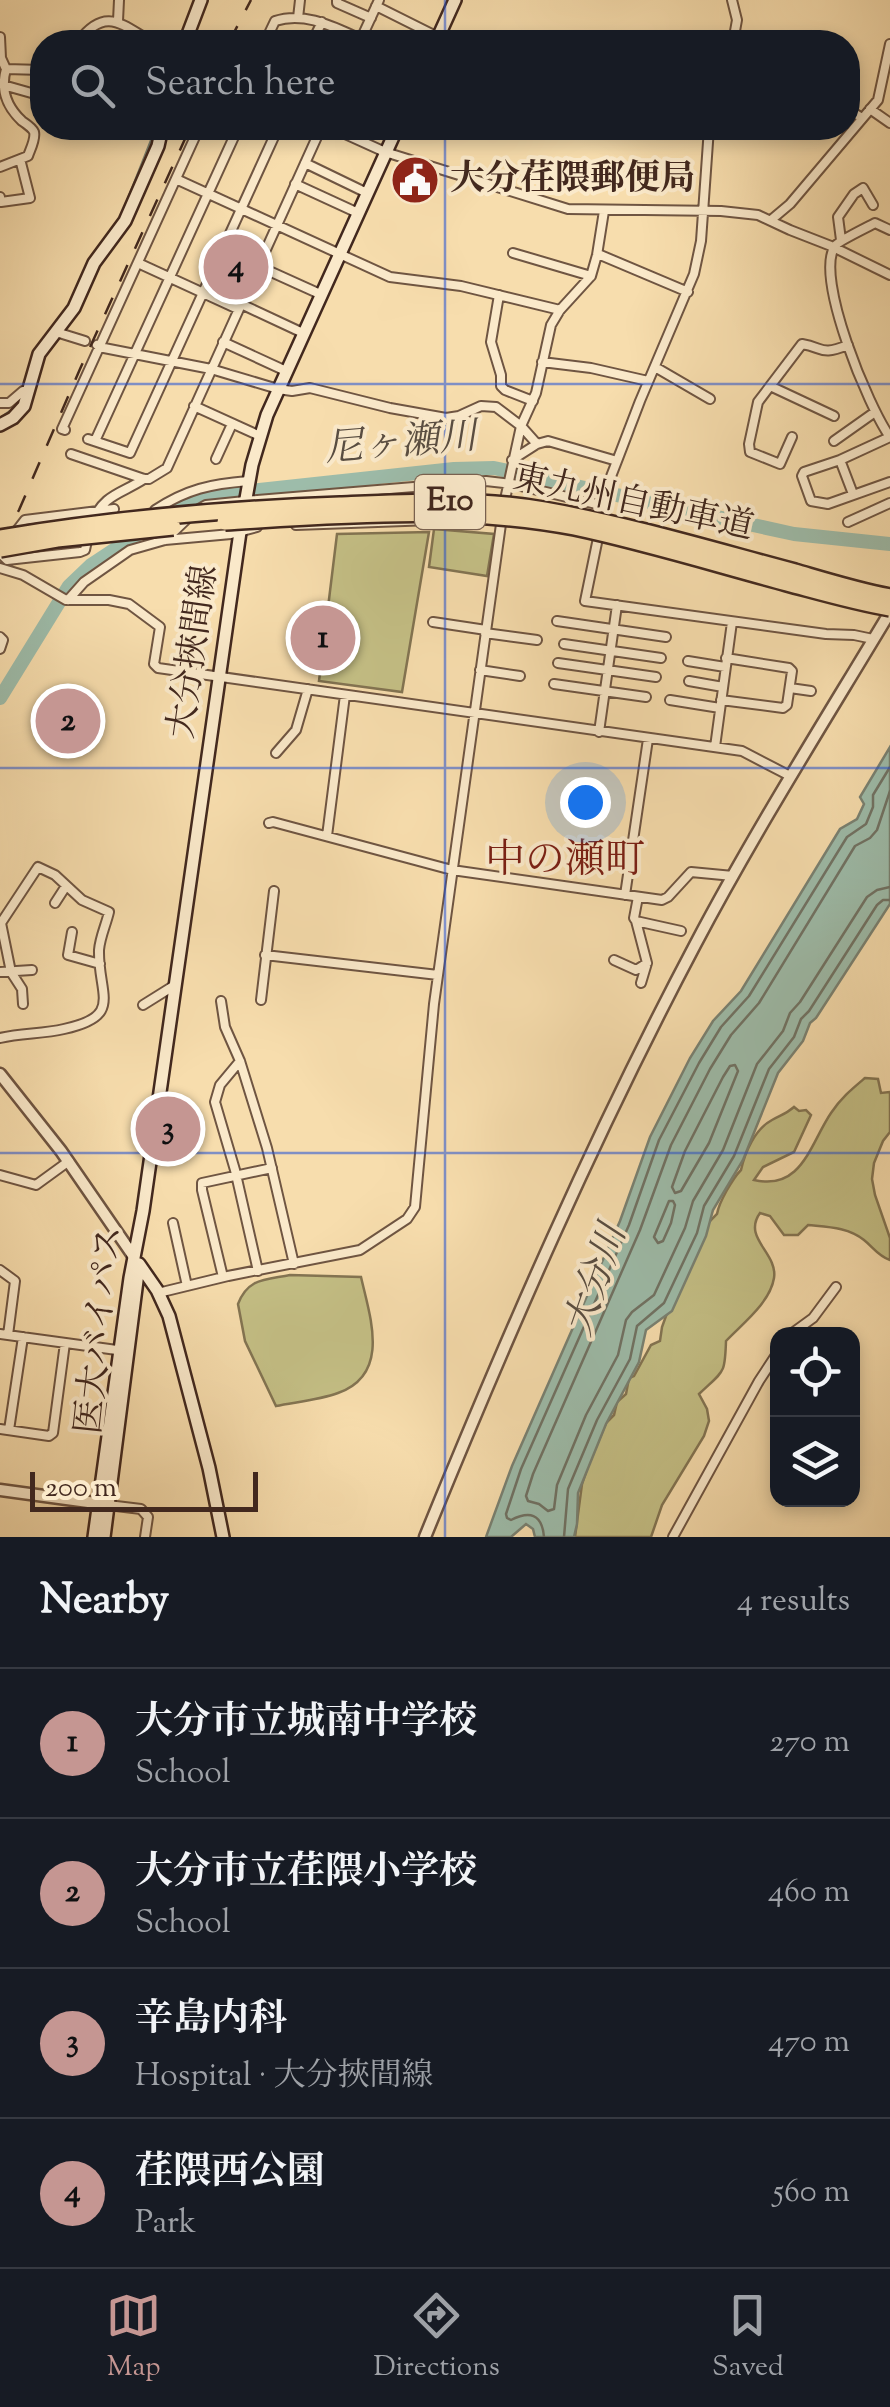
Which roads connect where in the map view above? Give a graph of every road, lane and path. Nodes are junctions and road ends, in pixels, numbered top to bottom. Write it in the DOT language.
graph roads {
  1 [pos="120,0"];
  2 [pos="201,0"];
  3 [pos="300,0"];
  4 [pos="337,0"];
  5 [pos="455,0"];
  6 [pos="732,0"];
  7 [pos="378,3"];
  8 [pos="298,18"];
  9 [pos="371,18"];
  10 [pos="118,21"];
  11 [pos="322,22"];
  12 [pos="89,30"];
  13 [pos="133,30"];
  14 [pos="190,30"];
  15 [pos="271,30"];
  16 [pos="318,30"];
  17 [pos="338,30"];
  18 [pos="365,30"];
  19 [pos="421,30"];
  20 [pos="442,30"];
  21 [pos="735,30"];
  22 [pos="0,37"];
  23 [pos="890,44"];
  24 [pos="888,60"];
  25 [pos="6,69"];
  26 [pos="30,70"];
  27 [pos="3,85"];
  28 [pos="30,93"];
  29 [pos="870,109"];
  30 [pos="862,118"];
  31 [pos="860,120"];
  32 [pos="890,123"];
  33 [pos="30,129"];
  34 [pos="33,140"];
  35 [pos="159,140"];
  36 [pos="193,140"];
  37 [pos="232,140"];
  38 [pos="273,140"];
  39 [pos="316,140"];
  40 [pos="358,140"];
  41 [pos="391,140"];
  42 [pos="708,140"];
  43 [pos="844,140"];
  44 [pos="385,152"];
  45 [pos="20,159"];
  46 [pos="305,163"];
  47 [pos="0,167"];
  48 [pos="176,179"];
  49 [pos="295,184"];
  50 [pos="367,192"];
  51 [pos="208,193"];
  52 [pos="0,197"];
  53 [pos="873,205"];
  54 [pos="242,209"];
  55 [pos="604,211"];
  56 [pos="702,211"];
  57 [pos="358,213"];
  58 [pos="771,220"];
  59 [pos="277,224"];
  60 [pos="890,230"];
  61 [pos="837,244"];
  62 [pos="513,253"];
  63 [pos="339,254"];
  64 [pos="598,254"];
  65 [pos="138,263"];
  66 [pos="258,266"];
  67 [pos="890,274"];
  68 [pos="590,276"];
  69 [pos="169,278"];
  70 [pos="688,292"];
  71 [pos="203,294"];
  72 [pos="320,294"];
  73 [pos="499,295"];
  74 [pos="239,306"];
  75 [pos="560,310"];
  76 [pos="56,332"];
  77 [pos="303,333"];
  78 [pos="84,341"];
  79 [pos="223,342"];
  80 [pos="848,345"];
  81 [pos="98,346"];
  82 [pos="134,356"];
  83 [pos="171,362"];
  84 [pos="542,362"];
  85 [pos="655,367"];
  86 [pos="211,370"];
  87 [pos="286,370"];
  88 [pos="648,381"];
  89 [pos="770,386"];
  90 [pos="278,390"];
  91 [pos="29,392"];
  92 [pos="710,400"];
  93 [pos="533,401"];
  94 [pos="0,404"];
  95 [pos="194,406"];
  96 [pos="875,412"];
  97 [pos="834,416"];
  98 [pos="232,424"];
  99 [pos="0,425"];
  100 [pos="521,426"];
  101 [pos="65,430"];
  102 [pos="260,436"];
  103 [pos="792,437"];
  104 [pos="834,441"];
  105 [pos="538,444"];
  106 [pos="71,454"];
  107 [pos="216,459"];
  108 [pos="512,460"];
  109 [pos="840,460"];
  110 [pos="617,461"];
  111 [pos="144,479"];
  112 [pos="248,481"];
  113 [pos="890,482"];
  114 [pos="508,483"];
  115 [pos="436,484"];
  116 [pos="854,494"];
  117 [pos="245,501"];
  118 [pos="890,503"];
  119 [pos="604,506"];
  120 [pos="114,508"];
  121 [pos="97,510"];
  122 [pos="155,510"];
  123 [pos="848,522"];
  124 [pos="240,532"];
  125 [pos="0,538"];
  126 [pos="166,540"];
  127 [pos="1,554"];
  128 [pos="0,568"];
  129 [pos="890,597"];
  130 [pos="68,600"];
  131 [pos="617,605"];
  132 [pos="890,610"];
  133 [pos="557,621"];
  134 [pos="433,622"];
  135 [pos="732,622"];
  136 [pos="614,629"];
  137 [pos="485,631"];
  138 [pos="0,637"];
  139 [pos="666,637"];
  140 [pos="536,640"];
  141 [pos="873,640"];
  142 [pos="564,644"];
  143 [pos="0,649"];
  144 [pos="611,650"];
  145 [pos="662,658"];
  146 [pos="688,661"];
  147 [pos="726,662"];
  148 [pos="558,664"];
  149 [pos="480,670"];
  150 [pos="608,670"];
  151 [pos="219,676"];
  152 [pos="520,676"];
  153 [pos="656,677"];
  154 [pos="688,682"];
  155 [pos="554,684"];
  156 [pos="723,687"];
  157 [pos="790,688"];
  158 [pos="308,689"];
  159 [pos="605,691"];
  160 [pos="810,691"];
  161 [pos="345,695"];
  162 [pos="646,697"];
  163 [pos="670,700"];
  164 [pos="720,704"];
  165 [pos="474,713"];
  166 [pos="600,732"];
  167 [pos="648,738"];
  168 [pos="715,747"];
  169 [pos="276,754"];
  170 [pos="790,776"];
  171 [pos="269,823"];
  172 [pos="327,836"];
  173 [pos="452,870"];
  174 [pos="733,876"];
  175 [pos="66,886"];
  176 [pos="274,891"];
  177 [pos="625,895"];
  178 [pos="638,897"];
  179 [pos="55,903"];
  180 [pos="636,921"];
  181 [pos="1,923"];
  182 [pos="681,931"];
  183 [pos="72,932"];
  184 [pos="265,955"];
  185 [pos="614,960"];
  186 [pos="647,963"];
  187 [pos="100,964"];
  188 [pos="32,970"];
  189 [pos="0,972"];
  190 [pos="11,972"];
  191 [pos="438,975"];
  192 [pos="641,983"];
  193 [pos="176,985"];
  194 [pos="221,1000"];
  195 [pos="261,1000"];
  196 [pos="23,1004"];
  197 [pos="143,1005"];
  198 [pos="0,1038"];
  199 [pos="240,1061"];
  200 [pos="0,1074"];
  201 [pos="69,1161"];
  202 [pos="272,1168"];
  203 [pos="0,1175"];
  204 [pos="236,1176"];
  205 [pos="142,1211"];
  206 [pos="173,1223"];
  207 [pos="136,1260"];
  208 [pos="294,1264"];
  209 [pos="0,1270"];
  210 [pos="258,1271"];
  211 [pos="223,1277"];
  212 [pos="187,1286"];
  213 [pos="836,1288"];
  214 [pos="158,1293"];
  215 [pos="800,1327"];
  216 [pos="4,1335"];
  217 [pos="23,1337"];
  218 [pos="66,1343"];
  219 [pos="124,1351"];
  220 [pos="770,1364"];
  221 [pos="4,1430"];
  222 [pos="0,1490"];
  223 [pos="103,1504"];
  224 [pos="94,1537"];
  225 [pos="104,1537"];
  226 [pos="145,1537"];
  227 [pos="223,1537"];
  228 [pos="425,1537"];
  229 [pos="673,1537"];
  1 -- 10 [label="street"];
  2 -- 14 [label="main road"];
  3 -- 8 [label="street"];
  4 -- 9 [label="street"];
  5 -- 20 [label="main road"];
  6 -- 21 [label="street"];
  7 -- 9 [label="street"];
  7 -- 19 [label="street"];
  8 -- 11 [label="street"];
  8 -- 15 [label="street"];
  9 -- 18 [label="street"];
  10 -- 12 [label="street"];
  10 -- 13 [label="street"];
  11 -- 16 [label="street"];
  11 -- 17 [label="street"];
  22 -- 25 [label="street"];
  23 -- 24 [label="street"];
  24 -- 29 [label="street"];
  25 -- 26 [label="street"];
  25 -- 27 [label="street"];
  27 -- 28 [label="street"];
  27 -- 33 [label="street"];
  29 -- 30 [label="street"];
  29 -- 32 [label="street"];
  30 -- 31 [label="street"];
  34 -- 45 [label="street"];
  35 -- 76 [label="main road"];
  36 -- 48 [label="street"];
  37 -- 51 [label="street"];
  38 -- 54 [label="street"];
  39 -- 46 [label="street"];
  40 -- 44 [label="street"];
  41 -- 44 [label="main road, 大分挾間線"];
  42 -- 56 [label="street"];
  43 -- 58 [label="street"];
  44 -- 50 [label="main road, 大分挾間線"];
  44 -- 55 [label="street"];
  45 -- 47 [label="street"];
  45 -- 52 [label="street"];
  46 -- 49 [label="street"];
  46 -- 50 [label="street"];
  48 -- 51 [label="street"];
  48 -- 65 [label="street"];
  49 -- 57 [label="street"];
  49 -- 59 [label="street"];
  50 -- 57 [label="main road, 大分挾間線"];
  51 -- 54 [label="street"];
  51 -- 69 [label="street"];
  53 -- 61 [label="street"];
  54 -- 59 [label="street"];
  54 -- 71 [label="street"];
  55 -- 56 [label="street"];
  55 -- 64 [label="street"];
  56 -- 58 [label="street"];
  56 -- 70 [label="street"];
  57 -- 63 [label="main road, 大分挾間線"];
  58 -- 61 [label="street"];
  59 -- 63 [label="street"];
  59 -- 66 [label="street"];
  60 -- 61 [label="street"];
  61 -- 67 [label="street"];
  61 -- 80 [label="street"];
  62 -- 68 [label="street"];
  63 -- 72 [label="main road, 大分挾間線"];
  63 -- 73 [label="street"];
  64 -- 68 [label="street"];
  64 -- 70 [label="street"];
  65 -- 69 [label="street"];
  65 -- 81 [label="street"];
  66 -- 72 [label="street"];
  66 -- 74 [label="street"];
  68 -- 75 [label="street"];
  69 -- 71 [label="street"];
  69 -- 82 [label="street"];
  70 -- 85 [label="street"];
  71 -- 74 [label="street"];
  71 -- 83 [label="street"];
  72 -- 77 [label="main road, 大分挾間線"];
  73 -- 75 [label="street"];
  73 -- 93 [label="street"];
  74 -- 77 [label="street"];
  74 -- 79 [label="street"];
  75 -- 84 [label="street"];
  76 -- 78 [label="street"];
  76 -- 91 [label="main road"];
  77 -- 87 [label="main road, 大分挾間線"];
  79 -- 86 [label="street"];
  79 -- 87 [label="street"];
  80 -- 89 [label="street"];
  80 -- 96 [label="street"];
  81 -- 82 [label="street"];
  81 -- 101 [label="street"];
  82 -- 83 [label="street"];
  82 -- 83 [label="street"];
  83 -- 86 [label="street"];
  84 -- 88 [label="street"];
  84 -- 93 [label="street"];
  85 -- 88 [label="street"];
  85 -- 92 [label="street"];
  86 -- 90 [label="street"];
  86 -- 95 [label="street"];
  87 -- 90 [label="main road, 大分挾間線"];
  88 -- 110 [label="street"];
  89 -- 97 [label="street"];
  89 -- 103 [label="street"];
  90 -- 100 [label="street"];
  90 -- 102 [label="main road, 大分挾間線"];
  91 -- 94 [label="street"];
  91 -- 99 [label="main road"];
  93 -- 100 [label="street"];
  95 -- 98 [label="street"];
  95 -- 111 [label="street"];
  96 -- 104 [label="street"];
  96 -- 109 [label="street"];
  98 -- 102 [label="street"];
  98 -- 107 [label="street"];
  100 -- 105 [label="street"];
  100 -- 108 [label="street"];
  102 -- 112 [label="main road, 大分挾間線"];
  105 -- 108 [label="street"];
  105 -- 110 [label="street"];
  106 -- 111 [label="street"];
  108 -- 114 [label="street"];
  109 -- 116 [label="street"];
  109 -- 116 [label="street"];
  110 -- 119 [label="street"];
  111 -- 121 [label="street"];
  112 -- 117 [label="main road, 大分挾間線"];
  112 -- 122 [label="street"];
  113 -- 116 [label="street"];
  114 -- 115 [label="street"];
  114 -- 119 [label="street"];
  114 -- 137 [label="street"];
  115 -- 117 [label="street"];
  115 -- 124 [label="street"];
  117 -- 124 [label="main road, 大分挾間線"];
  117 -- 126 [label="street"];
  118 -- 123 [label="street"];
  119 -- 131 [label="street"];
  120 -- 121 [label="street"];
  121 -- 127 [label="street"];
  121 -- 127 [label="street"];
  124 -- 126 [label="street"];
  124 -- 151 [label="main road, 大分挾間線"];
  125 -- 129 [label="highway, 東九州自動車道 / E10, bridge"];
  126 -- 130 [label="street"];
  127 -- 132 [label="highway, 東九州自動車道 / E10, bridge"];
  128 -- 130 [label="street"];
  130 -- 151 [label="street"];
  131 -- 135 [label="street"];
  131 -- 136 [label="street"];
  132 -- 141 [label="street"];
  133 -- 136 [label="street"];
  134 -- 137 [label="street"];
  135 -- 141 [label="street"];
  135 -- 147 [label="street"];
  136 -- 139 [label="street"];
  136 -- 144 [label="street"];
  137 -- 140 [label="street"];
  137 -- 149 [label="street"];
  138 -- 143 [label="street"];
  141 -- 170 [label="street"];
  142 -- 144 [label="street"];
  144 -- 145 [label="street"];
  144 -- 150 [label="street"];
  146 -- 147 [label="street"];
  147 -- 156 [label="street"];
  147 -- 157 [label="street"];
  148 -- 150 [label="street"];
  149 -- 152 [label="street"];
  149 -- 165 [label="street"];
  150 -- 153 [label="street"];
  150 -- 159 [label="street"];
  151 -- 158 [label="street"];
  151 -- 193 [label="main road, 大分挾間線"];
  154 -- 156 [label="street"];
  155 -- 159 [label="street"];
  156 -- 164 [label="street"];
  157 -- 160 [label="street"];
  157 -- 164 [label="street"];
  158 -- 161 [label="street"];
  158 -- 169 [label="street"];
  159 -- 162 [label="street"];
  159 -- 166 [label="street"];
  161 -- 165 [label="street"];
  161 -- 172 [label="street"];
  163 -- 164 [label="street"];
  164 -- 168 [label="street"];
  165 -- 166 [label="street"];
  165 -- 173 [label="street"];
  166 -- 167 [label="street"];
  167 -- 168 [label="street"];
  167 -- 177 [label="street"];
  168 -- 170 [label="street"];
  170 -- 174 [label="street"];
  171 -- 172 [label="street"];
  172 -- 173 [label="street"];
  173 -- 177 [label="street"];
  173 -- 191 [label="street"];
  174 -- 178 [label="street"];
  174 -- 228 [label="street"];
  175 -- 179 [label="street"];
  175 -- 181 [label="street"];
  175 -- 187 [label="street"];
  176 -- 184 [label="street"];
  177 -- 178 [label="street"];
  178 -- 180 [label="street"];
  180 -- 182 [label="street"];
  180 -- 186 [label="street"];
  181 -- 190 [label="street"];
  183 -- 187 [label="street"];
  184 -- 191 [label="street"];
  184 -- 195 [label="street"];
  185 -- 186 [label="street"];
  186 -- 192 [label="street"];
  187 -- 198 [label="street"];
  188 -- 190 [label="street"];
  189 -- 190 [label="street"];
  190 -- 196 [label="street"];
  191 -- 208 [label="street"];
  193 -- 197 [label="street"];
  193 -- 205 [label="main road, 大分挾間線"];
  194 -- 199 [label="street"];
  199 -- 202 [label="street"];
  199 -- 204 [label="street"];
  200 -- 201 [label="street"];
  201 -- 203 [label="street"];
  201 -- 207 [label="street"];
  202 -- 204 [label="street"];
  202 -- 208 [label="street"];
  204 -- 210 [label="street"];
  204 -- 211 [label="street"];
  205 -- 207 [label="main road, 医大バイパス"];
  206 -- 212 [label="street"];
  207 -- 214 [label="main road"];
  207 -- 219 [label="main road, 医大バイパス"];
  208 -- 210 [label="street"];
  209 -- 216 [label="street"];
  210 -- 211 [label="street"];
  211 -- 212 [label="street"];
  212 -- 214 [label="street"];
  213 -- 215 [label="street"];
  214 -- 227 [label="main road"];
  216 -- 217 [label="street"];
  217 -- 218 [label="street"];
  217 -- 221 [label="street"];
  218 -- 219 [label="street"];
  218 -- 221 [label="street"];
  219 -- 223 [label="main road, 医大バイパス"];
  220 -- 229 [label="street"];
  222 -- 223 [label="street"];
  223 -- 224 [label="main road, 医大バイパス"];
  223 -- 225 [label="main road, 医大バイパス"];
  223 -- 226 [label="street"];
}
